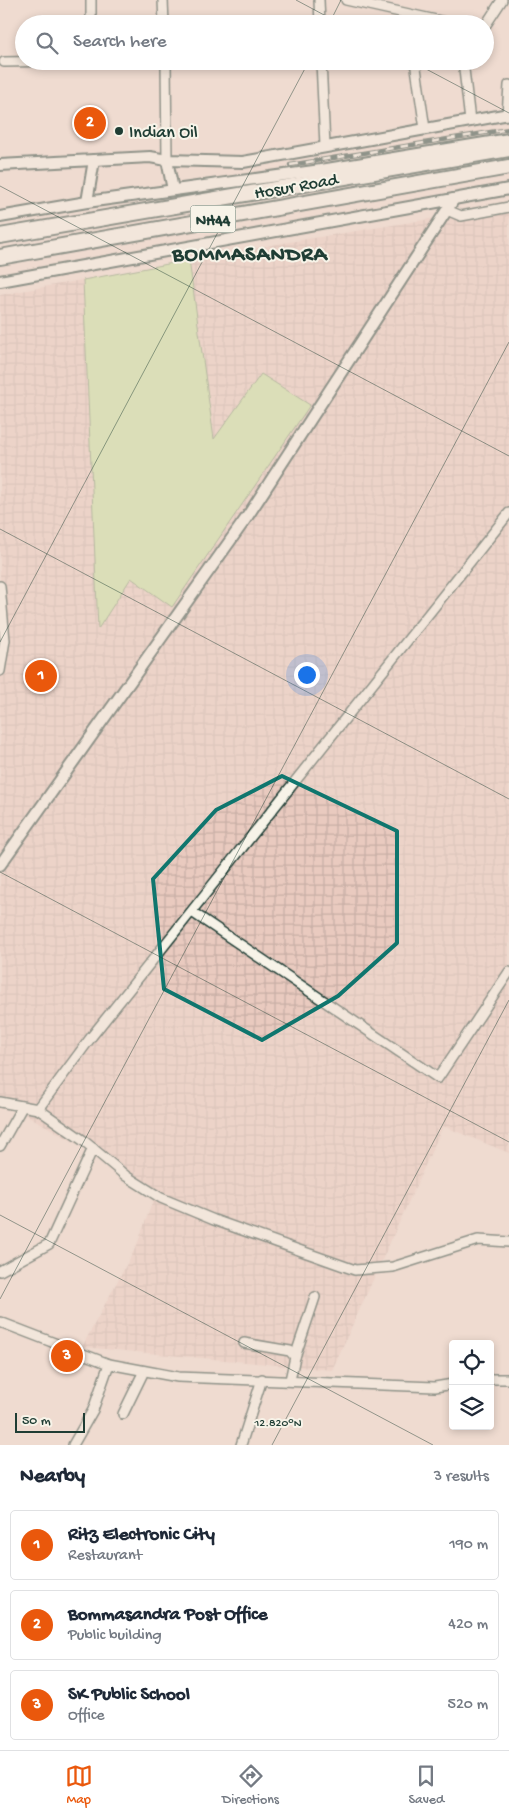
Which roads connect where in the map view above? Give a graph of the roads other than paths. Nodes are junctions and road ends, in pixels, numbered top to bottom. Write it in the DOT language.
graph roads {
  1 [pos="91,0"];
  2 [pos="163,0"];
  3 [pos="319,0"];
  4 [pos="346,0"];
  5 [pos="503,0"];
  6 [pos="509,2"];
  7 [pos="91,15"];
  8 [pos="164,15"];
  9 [pos="320,15"];
  10 [pos="414,15"];
  11 [pos="493,15"];
  12 [pos="4,62"];
  13 [pos="15,62"];
  14 [pos="166,70"];
  15 [pos="321,70"];
  16 [pos="415,70"];
  17 [pos="464,70"];
  18 [pos="509,85"];
  19 [pos="508,114"];
  20 [pos="470,121"];
  21 [pos="425,129"];
  22 [pos="509,139"];
  23 [pos="325,146"];
  24 [pos="509,149"];
  25 [pos="94,160"];
  26 [pos="167,160"];
  27 [pos="242,162"];
  28 [pos="0,165"];
  29 [pos="509,167"];
  30 [pos="245,180"];
  31 [pos="509,189"];
  32 [pos="173,190"];
  33 [pos="454,199"];
  34 [pos="87,202"];
  35 [pos="509,207"];
  36 [pos="446,210"];
  37 [pos="0,217"];
  38 [pos="0,236"];
  39 [pos="0,257"];
  40 [pos="0,281"];
  41 [pos="509,513"];
  42 [pos="0,586"];
  43 [pos="0,671"];
  44 [pos="0,865"];
  45 [pos="192,912"];
  46 [pos="509,972"];
  47 [pos="0,1102"];
  48 [pos="22,1107"];
  49 [pos="38,1109"];
  50 [pos="0,1146"];
  51 [pos="93,1148"];
  52 [pos="509,1242"];
  53 [pos="0,1271"];
  54 [pos="315,1297"];
  55 [pos="0,1322"];
  56 [pos="244,1343"];
  57 [pos="294,1357"];
  58 [pos="109,1364"];
  59 [pos="144,1371"];
  60 [pos="262,1379"];
  61 [pos="494,1379"];
  62 [pos="509,1379"];
  63 [pos="290,1380"];
  64 [pos="449,1384"];
  65 [pos="122,1414"];
  66 [pos="73,1445"];
  67 [pos="241,1445"];
  1 -- 7 [label="street"];
  2 -- 8 [label="street"];
  3 -- 9 [label="street"];
  4 -- 10 [label="street"];
  5 -- 6 [label="street"];
  5 -- 11 [label="street"];
  12 -- 13 [label="street"];
  14 -- 26 [label="street"];
  15 -- 23 [label="street"];
  16 -- 21 [label="street"];
  17 -- 20 [label="street"];
  18 -- 19 [label="street"];
  19 -- 20 [label="street"];
  20 -- 21 [label="street"];
  21 -- 23 [label="street"];
  22 -- 30 [label="street"];
  23 -- 27 [label="street"];
  24 -- 38 [label="highway, Hosur Road / NH44"];
  25 -- 26 [label="street"];
  25 -- 28 [label="street"];
  25 -- 34 [label="street"];
  26 -- 27 [label="street"];
  26 -- 32 [label="street"];
  27 -- 30 [label="street"];
  29 -- 39 [label="highway, Hosur Road / NH44"];
  30 -- 32 [label="street"];
  31 -- 33 [label="street"];
  32 -- 34 [label="street"];
  33 -- 36 [label="street"];
  33 -- 40 [label="street"];
  34 -- 37 [label="street"];
  35 -- 36 [label="street"];
  36 -- 44 [label="street"];
  41 -- 45 [label="street"];
  42 -- 43 [label="street"];
  45 -- 46 [label="street"];
  45 -- 49 [label="street"];
  47 -- 48 [label="street"];
  48 -- 49 [label="street"];
  48 -- 50 [label="street"];
  49 -- 51 [label="street"];
  51 -- 52 [label="street"];
  51 -- 53 [label="street"];
  54 -- 57 [label="street"];
  55 -- 58 [label="street"];
  56 -- 57 [label="street"];
  57 -- 63 [label="street"];
  58 -- 59 [label="street"];
  58 -- 66 [label="street"];
  59 -- 60 [label="street"];
  59 -- 65 [label="street"];
  60 -- 63 [label="street"];
  60 -- 67 [label="street"];
  61 -- 62 [label="street"];
  63 -- 64 [label="street"];
}
